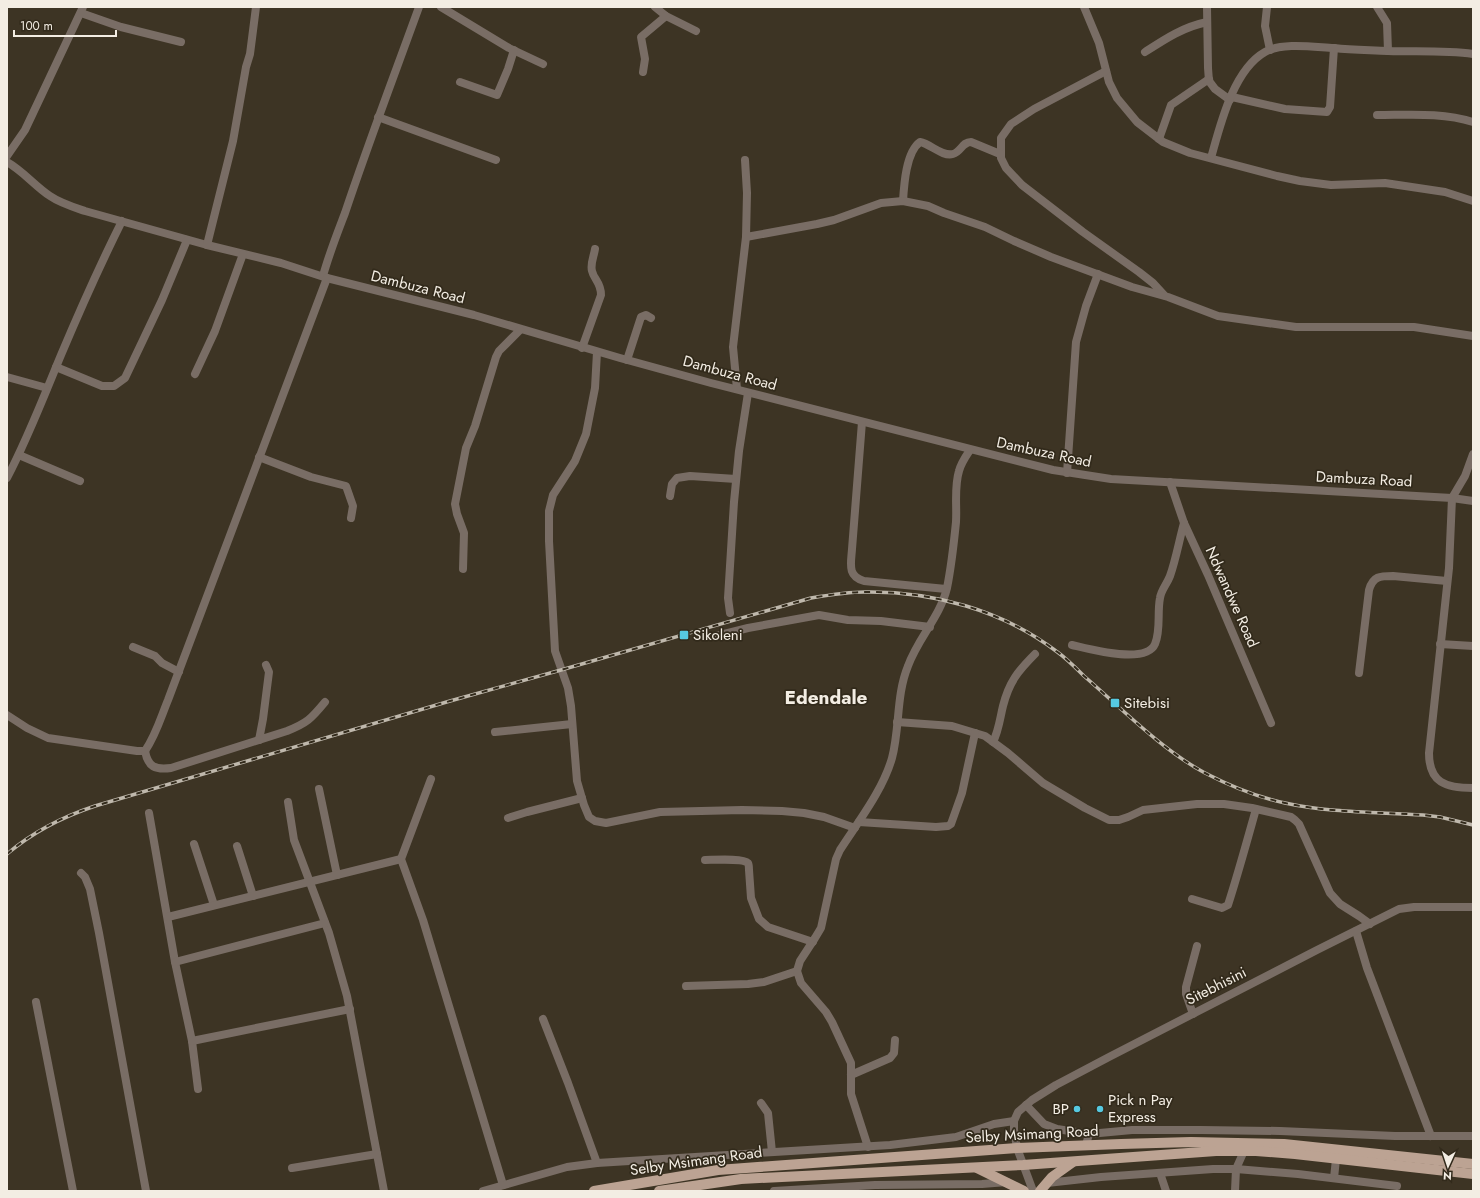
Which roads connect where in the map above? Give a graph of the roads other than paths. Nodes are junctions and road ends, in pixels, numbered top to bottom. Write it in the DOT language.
graph roads {
  1 [pos="256,7"];
  2 [pos="419,7"];
  3 [pos="441,7"];
  4 [pos="655,7"];
  5 [pos="1084,7"];
  6 [pos="1207,7"];
  7 [pos="1267,7"];
  8 [pos="1377,7"];
  9 [pos="82,10"];
  10 [pos="666,16"];
  11 [pos="1207,22"];
  12 [pos="696,31"];
  13 [pos="181,42"];
  14 [pos="1334,48"];
  15 [pos="514,50"];
  16 [pos="1270,50"];
  17 [pos="1388,51"];
  18 [pos="1145,52"];
  19 [pos="1473,54"];
  20 [pos="544,64"];
  21 [pos="1106,71"];
  22 [pos="643,72"];
  23 [pos="1209,79"];
  24 [pos="460,82"];
  25 [pos="1231,98"];
  26 [pos="1376,115"];
  27 [pos="378,117"];
  28 [pos="1473,122"];
  29 [pos="1159,139"];
  30 [pos="1000,154"];
  31 [pos="7,156"];
  32 [pos="1211,158"];
  33 [pos="496,160"];
  34 [pos="745,160"];
  35 [pos="7,162"];
  36 [pos="903,201"];
  37 [pos="1473,201"];
  38 [pos="122,221"];
  39 [pos="746,237"];
  40 [pos="187,240"];
  41 [pos="207,246"];
  42 [pos="595,249"];
  43 [pos="243,254"];
  44 [pos="1098,274"];
  45 [pos="325,277"];
  46 [pos="1164,296"];
  47 [pos="651,318"];
  48 [pos="520,330"];
  49 [pos="1473,336"];
  50 [pos="582,348"];
  51 [pos="597,352"];
  52 [pos="627,360"];
  53 [pos="56,367"];
  54 [pos="195,374"];
  55 [pos="7,377"];
  56 [pos="47,388"];
  57 [pos="737,389"];
  58 [pos="748,393"];
  59 [pos="862,422"];
  60 [pos="970,450"];
  61 [pos="1473,454"];
  62 [pos="19,455"];
  63 [pos="259,457"];
  64 [pos="1067,473"];
  65 [pos="7,478"];
  66 [pos="736,479"];
  67 [pos="80,481"];
  68 [pos="1170,482"];
  69 [pos="670,496"];
  70 [pos="1452,498"];
  71 [pos="1473,501"];
  72 [pos="351,518"];
  73 [pos="1184,523"];
  74 [pos="463,569"];
  75 [pos="1447,581"];
  76 [pos="946,589"];
  77 [pos="730,613"];
  78 [pos="930,627"];
  79 [pos="716,636"];
  80 [pos="1440,644"];
  81 [pos="1072,645"];
  82 [pos="1473,646"];
  83 [pos="133,647"];
  84 [pos="1035,654"];
  85 [pos="266,665"];
  86 [pos="179,672"];
  87 [pos="1359,673"];
  88 [pos="325,702"];
  89 [pos="7,715"];
  90 [pos="897,722"];
  91 [pos="1271,723"];
  92 [pos="572,724"];
  93 [pos="495,732"];
  94 [pos="975,733"];
  95 [pos="259,740"];
  96 [pos="993,742"];
  97 [pos="144,751"];
  98 [pos="431,779"];
  99 [pos="1473,788"];
  100 [pos="319,789"];
  101 [pos="582,798"];
  102 [pos="288,802"];
  103 [pos="1256,809"];
  104 [pos="149,813"];
  105 [pos="508,818"];
  106 [pos="857,825"];
  107 [pos="194,844"];
  108 [pos="237,846"];
  109 [pos="401,859"];
  110 [pos="706,860"];
  111 [pos="81,873"];
  112 [pos="337,875"];
  113 [pos="309,882"];
  114 [pos="253,896"];
  115 [pos="1192,899"];
  116 [pos="214,905"];
  117 [pos="1473,907"];
  118 [pos="168,917"];
  119 [pos="325,923"];
  120 [pos="1370,924"];
  121 [pos="1356,931"];
  122 [pos="813,942"];
  123 [pos="1197,946"];
  124 [pos="175,962"];
  125 [pos="797,971"];
  126 [pos="686,986"];
  127 [pos="36,1002"];
  128 [pos="350,1009"];
  129 [pos="1193,1014"];
  130 [pos="543,1019"];
  131 [pos="895,1040"];
  132 [pos="192,1041"];
  133 [pos="851,1075"];
  134 [pos="198,1089"];
  135 [pos="761,1102"];
  136 [pos="1026,1105"];
  137 [pos="1014,1121"];
  138 [pos="1089,1134"];
  139 [pos="1431,1136"];
  140 [pos="1473,1136"];
  141 [pos="1086,1146"];
  142 [pos="868,1147"];
  143 [pos="1017,1148"];
  144 [pos="1244,1151"];
  145 [pos="772,1152"];
  146 [pos="377,1154"];
  147 [pos="1336,1159"];
  148 [pos="1074,1161"];
  149 [pos="597,1163"];
  150 [pos="1473,1164"];
  151 [pos="1023,1165"];
  152 [pos="292,1168"];
  153 [pos="976,1168"];
  154 [pos="1236,1169"];
  155 [pos="1160,1173"];
  156 [pos="837,1174"];
  157 [pos="1473,1174"];
  158 [pos="1334,1178"];
  159 [pos="1007,1182"];
  160 [pos="503,1185"];
  161 [pos="1397,1186"];
  162 [pos="1044,1188"];
  163 [pos="840,1189"];
  164 [pos="73,1191"];
  165 [pos="146,1191"];
  166 [pos="384,1191"];
  167 [pos="483,1191"];
  168 [pos="594,1191"];
  169 [pos="658,1191"];
  170 [pos="774,1191"];
  171 [pos="1024,1191"];
  172 [pos="1033,1191"];
  173 [pos="1166,1191"];
  174 [pos="1235,1191"];
  1 -- 41 [label="street"];
  2 -- 27 [label="street"];
  3 -- 15 [label="street"];
  4 -- 10 [label="street"];
  5 -- 21 [label="street"];
  6 -- 11 [label="street"];
  7 -- 16 [label="street"];
  8 -- 17 [label="street"];
  9 -- 13 [label="street"];
  9 -- 31 [label="street"];
  10 -- 12 [label="street"];
  10 -- 22 [label="street"];
  11 -- 18 [label="street"];
  11 -- 23 [label="street"];
  14 -- 16 [label="street"];
  14 -- 17 [label="street"];
  14 -- 25 [label="street"];
  15 -- 20 [label="street"];
  15 -- 24 [label="street"];
  16 -- 25 [label="street"];
  17 -- 19 [label="street"];
  21 -- 29 [label="street"];
  21 -- 30 [label="street"];
  23 -- 25 [label="street"];
  23 -- 29 [label="street"];
  25 -- 32 [label="street"];
  26 -- 28 [label="street"];
  27 -- 33 [label="street"];
  27 -- 45 [label="street"];
  29 -- 32 [label="street"];
  30 -- 36 [label="street"];
  30 -- 46 [label="street"];
  32 -- 37 [label="street"];
  34 -- 39 [label="street"];
  35 -- 38 [label="street, Dambuza Road"];
  36 -- 39 [label="street"];
  36 -- 44 [label="street"];
  38 -- 40 [label="street, Dambuza Road"];
  38 -- 53 [label="street"];
  39 -- 57 [label="street"];
  40 -- 41 [label="street, Dambuza Road"];
  40 -- 53 [label="street"];
  41 -- 43 [label="street, Dambuza Road"];
  42 -- 50 [label="street"];
  43 -- 45 [label="street, Dambuza Road"];
  43 -- 54 [label="street"];
  44 -- 46 [label="street"];
  44 -- 64 [label="street"];
  45 -- 48 [label="street, Dambuza Road"];
  45 -- 63 [label="street"];
  46 -- 49 [label="street"];
  47 -- 52 [label="street"];
  48 -- 50 [label="street, Dambuza Road"];
  48 -- 74 [label="street"];
  50 -- 51 [label="street, Dambuza Road"];
  51 -- 52 [label="street, Dambuza Road"];
  51 -- 92 [label="street"];
  52 -- 57 [label="street, Dambuza Road"];
  53 -- 56 [label="street"];
  55 -- 56 [label="street"];
  56 -- 62 [label="street"];
  57 -- 58 [label="street, Dambuza Road"];
  58 -- 59 [label="street, Dambuza Road"];
  58 -- 66 [label="street"];
  59 -- 60 [label="street, Dambuza Road"];
  59 -- 76 [label="street"];
  60 -- 64 [label="street, Dambuza Road"];
  60 -- 76 [label="street"];
  61 -- 70 [label="street"];
  62 -- 65 [label="street"];
  62 -- 67 [label="street"];
  63 -- 72 [label="street"];
  63 -- 86 [label="street"];
  64 -- 68 [label="street, Dambuza Road"];
  66 -- 69 [label="street"];
  66 -- 77 [label="street"];
  68 -- 70 [label="street, Dambuza Road"];
  68 -- 73 [label="street, Ndwandwe Road"];
  70 -- 71 [label="street, Dambuza Road"];
  70 -- 75 [label="street"];
  73 -- 81 [label="street"];
  73 -- 91 [label="street, Ndwandwe Road"];
  75 -- 80 [label="street"];
  75 -- 87 [label="street"];
  76 -- 78 [label="street"];
  78 -- 79 [label="street"];
  78 -- 90 [label="street"];
  80 -- 82 [label="street"];
  80 -- 99 [label="street"];
  83 -- 86 [label="street"];
  84 -- 96 [label="street"];
  85 -- 95 [label="street"];
  86 -- 97 [label="street"];
  88 -- 95 [label="street"];
  89 -- 97 [label="street"];
  90 -- 94 [label="street"];
  90 -- 106 [label="street"];
  92 -- 93 [label="street"];
  92 -- 101 [label="street"];
  94 -- 96 [label="street"];
  94 -- 106 [label="street"];
  95 -- 97 [label="street"];
  96 -- 103 [label="street"];
  98 -- 109 [label="street"];
  100 -- 112 [label="street"];
  101 -- 105 [label="street"];
  101 -- 106 [label="street"];
  102 -- 113 [label="street"];
  103 -- 115 [label="street"];
  103 -- 120 [label="street"];
  104 -- 118 [label="street"];
  106 -- 122 [label="street"];
  107 -- 116 [label="street"];
  108 -- 114 [label="street"];
  109 -- 112 [label="street"];
  109 -- 160 [label="street"];
  110 -- 122 [label="street"];
  111 -- 165 [label="street"];
  112 -- 113 [label="street"];
  113 -- 114 [label="street"];
  113 -- 119 [label="street"];
  114 -- 116 [label="street"];
  116 -- 118 [label="street"];
  117 -- 120 [label="street, Sitebhisini"];
  118 -- 124 [label="street"];
  119 -- 124 [label="street"];
  119 -- 128 [label="street"];
  120 -- 121 [label="street, Sitebhisini"];
  121 -- 129 [label="street, Sitebhisini"];
  121 -- 139 [label="street"];
  122 -- 125 [label="street"];
  123 -- 129 [label="street"];
  124 -- 132 [label="street"];
  125 -- 126 [label="street"];
  125 -- 133 [label="street"];
  127 -- 164 [label="street"];
  128 -- 132 [label="street"];
  128 -- 146 [label="street"];
  129 -- 136 [label="street, Sitebhisini"];
  130 -- 149 [label="street"];
  131 -- 133 [label="street"];
  132 -- 134 [label="street"];
  133 -- 142 [label="street"];
  135 -- 145 [label="street"];
  136 -- 137 [label="street, Sitebhisini"];
  136 -- 138 [label="street"];
  137 -- 142 [label="street"];
  137 -- 143 [label="street"];
  138 -- 139 [label="street"];
  138 -- 141 [label="street"];
  139 -- 140 [label="street"];
  141 -- 143 [label="main road, Selby Msimang Road"];
  141 -- 150 [label="main road, Selby Msimang Road"];
  142 -- 145 [label="street"];
  143 -- 151 [label="street"];
  143 -- 168 [label="main road, Selby Msimang Road"];
  144 -- 147 [label="main road, Selby Msimang Road"];
  144 -- 148 [label="main road, Selby Msimang Road"];
  144 -- 154 [label="street"];
  145 -- 149 [label="street"];
  146 -- 152 [label="street"];
  146 -- 166 [label="street"];
  147 -- 157 [label="main road, Selby Msimang Road"];
  147 -- 158 [label="street"];
  148 -- 151 [label="main road, Selby Msimang Road"];
  148 -- 162 [label="main road"];
  149 -- 160 [label="street"];
  151 -- 153 [label="main road, Selby Msimang Road"];
  151 -- 172 [label="street"];
  153 -- 156 [label="main road, Selby Msimang Road"];
  153 -- 159 [label="main road"];
  154 -- 155 [label="street"];
  154 -- 158 [label="street"];
  154 -- 174 [label="street"];
  155 -- 162 [label="street"];
  155 -- 173 [label="street"];
  156 -- 163 [label="street"];
  156 -- 169 [label="main road, Selby Msimang Road"];
  158 -- 161 [label="street"];
  159 -- 163 [label="street"];
  159 -- 171 [label="main road"];
  160 -- 167 [label="street"];
  163 -- 170 [label="street"];
}
